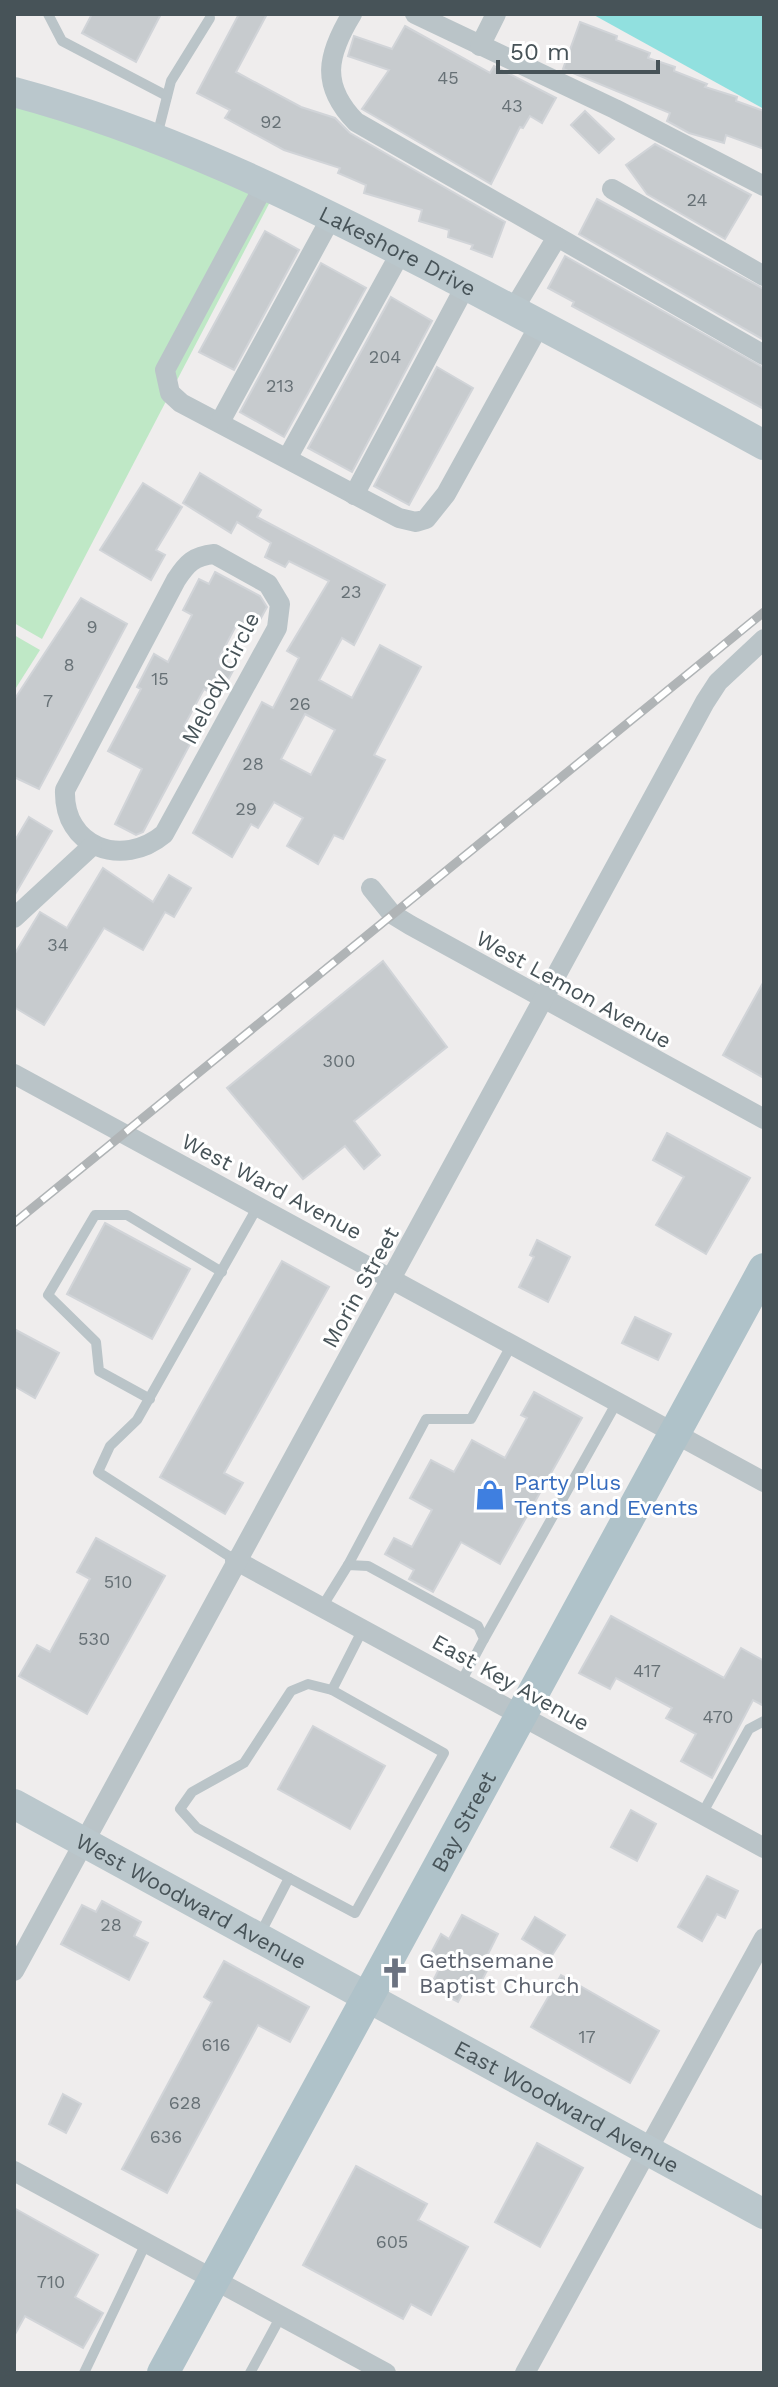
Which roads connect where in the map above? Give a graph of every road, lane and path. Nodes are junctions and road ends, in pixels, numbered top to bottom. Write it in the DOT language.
graph roads {
  1 [pos="48,14"];
  2 [pos="352,14"];
  3 [pos="415,14"];
  4 [pos="496,14"];
  5 [pos="210,18"];
  6 [pos="480,46"];
  7 [pos="14,92"];
  8 [pos="167,96"];
  9 [pos="156,138"];
  10 [pos="265,184"];
  11 [pos="764,186"];
  12 [pos="612,189"];
  13 [pos="332,216"];
  14 [pos="557,237"];
  15 [pos="401,252"];
  16 [pos="764,276"];
  17 [pos="466,285"];
  18 [pos="513,310"];
  19 [pos="540,324"];
  20 [pos="764,355"];
  21 [pos="220,422"];
  22 [pos="764,445"];
  23 [pos="288,457"];
  24 [pos="354,495"];
  25 [pos="764,639"];
  26 [pos="92,846"];
  27 [pos="371,888"];
  28 [pos="14,918"];
  29 [pos="542,998"];
  30 [pos="14,1074"];
  31 [pos="764,1119"];
  32 [pos="258,1206"];
  33 [pos="764,1269"];
  34 [pos="222,1272"];
  35 [pos="393,1279"];
  36 [pos="512,1344"];
  37 [pos="150,1399"];
  38 [pos="617,1402"];
  39 [pos="675,1434"];
  40 [pos="764,1482"];
  41 [pos="235,1560"];
  42 [pos="348,1565"];
  43 [pos="322,1607"];
  44 [pos="363,1629"];
  45 [pos="484,1639"];
  46 [pos="461,1682"];
  47 [pos="332,1690"];
  48 [pos="522,1716"];
  49 [pos="764,1721"];
  50 [pos="14,1804"];
  51 [pos="702,1814"];
  52 [pos="84,1842"];
  53 [pos="764,1848"];
  54 [pos="289,1878"];
  55 [pos="259,1937"];
  56 [pos="764,1938"];
  57 [pos="14,1971"];
  58 [pos="369,1997"];
  59 [pos="648,2150"];
  60 [pos="14,2171"];
  61 [pos="764,2214"];
  62 [pos="146,2243"];
  63 [pos="214,2280"];
  64 [pos="281,2316"];
  65 [pos="358,2366"];
  66 [pos="531,2371"];
  67 [pos="84,2373"];
  68 [pos="163,2373"];
  69 [pos="250,2373"];
  70 [pos="386,2373"];
  1 -- 8 [label="lane"];
  2 -- 14 [label="street"];
  3 -- 6 [label="street"];
  4 -- 6 [label="street"];
  5 -- 8 [label="lane"];
  6 -- 11 [label="street"];
  7 -- 9 [label="street, Lakeshore Drive"];
  8 -- 9 [label="lane"];
  9 -- 10 [label="street, Lakeshore Drive"];
  10 -- 13 [label="street, Lakeshore Drive"];
  10 -- 21 [label="street"];
  12 -- 16 [label="street"];
  13 -- 15 [label="street, Lakeshore Drive"];
  13 -- 21 [label="street"];
  14 -- 18 [label="street"];
  14 -- 20 [label="street"];
  15 -- 17 [label="street, Lakeshore Drive"];
  15 -- 23 [label="street"];
  17 -- 18 [label="street, Lakeshore Drive"];
  17 -- 24 [label="street"];
  18 -- 19 [label="street, Lakeshore Drive"];
  19 -- 22 [label="street, Lakeshore Drive"];
  19 -- 24 [label="street"];
  21 -- 23 [label="street"];
  23 -- 24 [label="street"];
  25 -- 29 [label="street, Morin Street"];
  26 -- 26 [label="street, Melody Circle"];
  26 -- 28 [label="street"];
  27 -- 29 [label="street, West Lemon Avenue"];
  29 -- 31 [label="street, West Lemon Avenue"];
  29 -- 35 [label="street, Morin Street"];
  30 -- 32 [label="street, West Ward Avenue"];
  32 -- 34 [label="lane"];
  32 -- 35 [label="street, West Ward Avenue"];
  33 -- 39 [label="main road, Bay Street"];
  34 -- 37 [label="lane"];
  34 -- 37 [label="lane"];
  35 -- 36 [label="street, West Ward Avenue"];
  35 -- 41 [label="street, Morin Street"];
  36 -- 38 [label="street, West Ward Avenue"];
  36 -- 42 [label="lane"];
  37 -- 41 [label="lane"];
  38 -- 39 [label="street, West Ward Avenue"];
  38 -- 45 [label="lane"];
  39 -- 40 [label="street, West Ward Avenue"];
  39 -- 48 [label="main road, Bay Street"];
  41 -- 43 [label="street, East Key Avenue"];
  41 -- 52 [label="street, Morin Street"];
  42 -- 43 [label="lane"];
  42 -- 45 [label="lane"];
  43 -- 44 [label="street, East Key Avenue"];
  44 -- 46 [label="street, East Key Avenue"];
  44 -- 47 [label="lane"];
  45 -- 46 [label="lane"];
  46 -- 48 [label="street, East Key Avenue"];
  47 -- 54 [label="lane"];
  47 -- 54 [label="lane"];
  48 -- 51 [label="street, East Key Avenue"];
  48 -- 58 [label="main road, Bay Street"];
  49 -- 51 [label="lane"];
  50 -- 52 [label="street, West Woodward Avenue"];
  51 -- 53 [label="street, East Key Avenue"];
  52 -- 55 [label="street, West Woodward Avenue"];
  52 -- 57 [label="street, Morin Street"];
  54 -- 55 [label="lane"];
  55 -- 58 [label="street, West Woodward Avenue"];
  56 -- 59 [label="street"];
  58 -- 59 [label="street, East Woodward Avenue"];
  58 -- 63 [label="main road, Bay Street"];
  59 -- 61 [label="street, East Woodward Avenue"];
  59 -- 66 [label="street"];
  60 -- 62 [label="street"];
  62 -- 63 [label="street"];
  62 -- 67 [label="lane"];
  63 -- 64 [label="street"];
  63 -- 68 [label="main road, Bay Street"];
  64 -- 65 [label="street"];
  64 -- 69 [label="lane"];
  65 -- 70 [label="street"];
}
